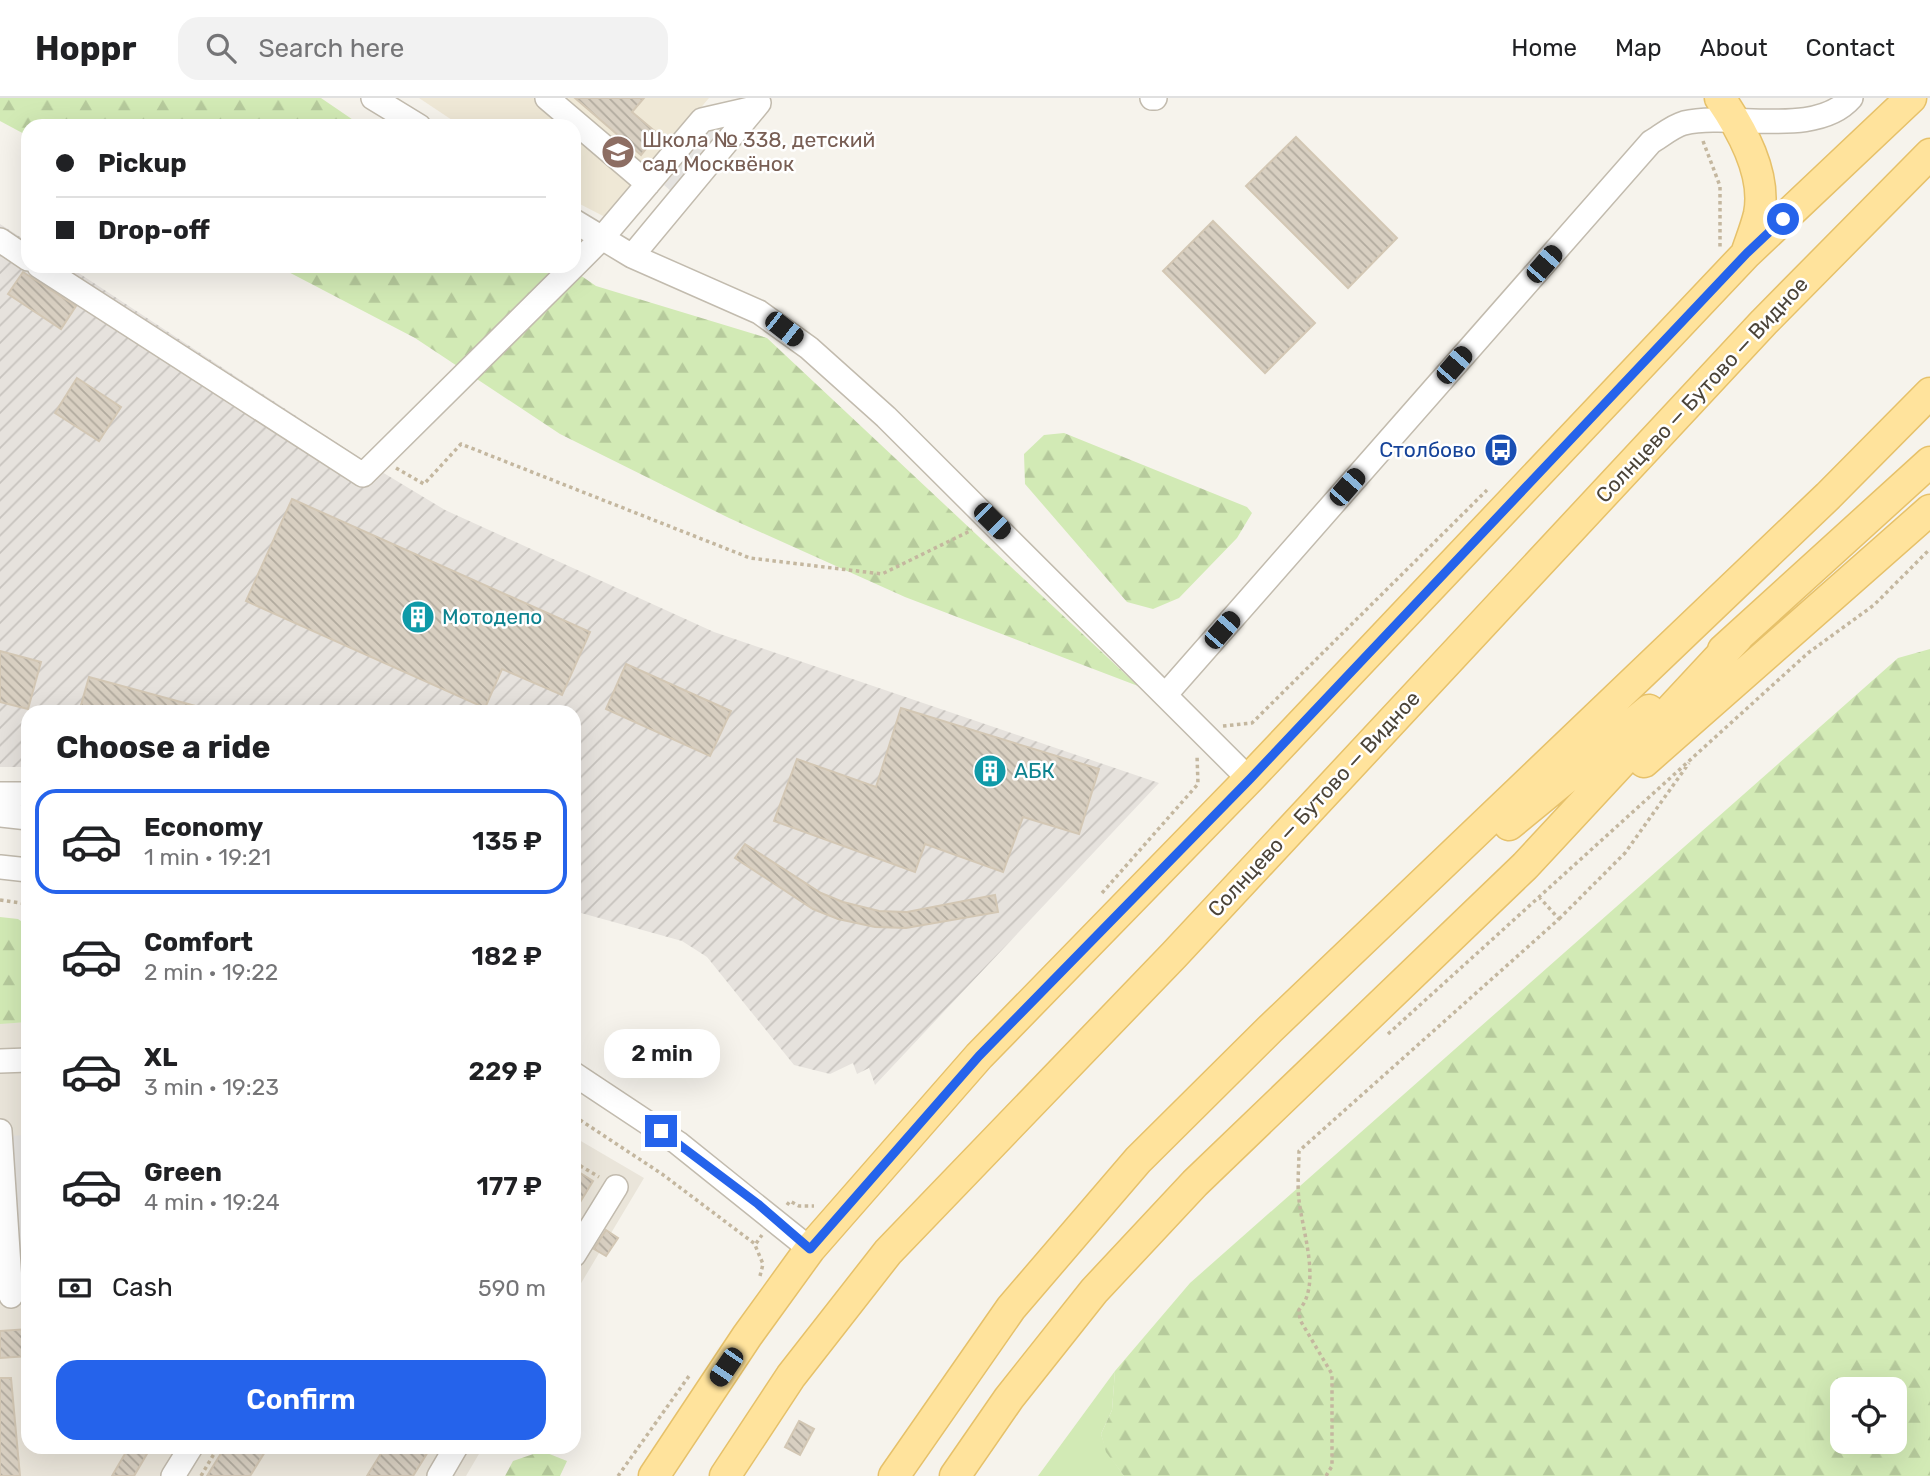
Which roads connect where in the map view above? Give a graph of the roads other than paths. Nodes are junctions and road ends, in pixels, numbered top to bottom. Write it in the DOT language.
graph roads {
  1 [pos="373,98"];
  2 [pos="547,98"];
  3 [pos="1851,98"];
  4 [pos="1911,98"];
  5 [pos="753,102"];
  6 [pos="1727,109"];
  7 [pos="408,119"];
  8 [pos="572,119"];
  9 [pos="581,127"];
  10 [pos="1930,154"];
  11 [pos="648,184"];
  12 [pos="581,225"];
  13 [pos="601,238"];
  14 [pos="0,240"];
  15 [pos="21,254"];
  16 [pos="632,256"];
  17 [pos="1733,256"];
  18 [pos="581,259"];
  19 [pos="50,273"];
  20 [pos="567,273"];
  21 [pos="1930,393"];
  22 [pos="1930,462"];
  23 [pos="1930,510"];
  24 [pos="1738,637"];
  25 [pos="1167,693"];
  26 [pos="1250,779"];
  27 [pos="0,794"];
  28 [pos="21,794"];
  29 [pos="0,814"];
  30 [pos="21,817"];
  31 [pos="1525,866"];
  32 [pos="0,867"];
  33 [pos="21,869"];
  34 [pos="1328,973"];
  35 [pos="21,1060"];
  36 [pos="0,1061"];
  37 [pos="581,1079"];
  38 [pos="0,1130"];
  39 [pos="615,1187"];
  40 [pos="581,1243"];
  41 [pos="810,1249"];
  42 [pos="13,1296"];
  43 [pos="753,1430"];
  44 [pos="187,1454"];
  45 [pos="452,1454"];
  46 [pos="173,1476"];
  47 [pos="439,1476"];
  48 [pos="653,1476"];
  49 [pos="708,1476"];
  50 [pos="725,1476"];
  51 [pos="894,1476"];
  52 [pos="956,1476"];
  1 -- 7 [label="street"];
  2 -- 8 [label="street"];
  3 -- 6 [label="street"];
  4 -- 17 [label="main road"];
  5 -- 11 [label="street"];
  5 -- 16 [label="street"];
  6 -- 17 [label="main road"];
  6 -- 25 [label="street"];
  9 -- 11 [label="street"];
  10 -- 43 [label="main road, Солнцево — Бутово — Видное"];
  11 -- 13 [label="street"];
  12 -- 13 [label="street"];
  13 -- 16 [label="street"];
  13 -- 18 [label="street"];
  14 -- 15 [label="street"];
  16 -- 25 [label="street"];
  17 -- 26 [label="main road"];
  19 -- 20 [label="street"];
  21 -- 34 [label="main road"];
  22 -- 24 [label="main road"];
  23 -- 31 [label="main road"];
  24 -- 31 [label="main road"];
  24 -- 34 [label="main road"];
  25 -- 26 [label="street"];
  26 -- 41 [label="main road"];
  27 -- 28 [label="street"];
  29 -- 30 [label="street"];
  31 -- 52 [label="main road"];
  32 -- 33 [label="street"];
  34 -- 51 [label="main road"];
  35 -- 36 [label="street"];
  37 -- 41 [label="street"];
  38 -- 42 [label="street"];
  39 -- 40 [label="street"];
  41 -- 48 [label="main road"];
  43 -- 49 [label="main road"];
  43 -- 50 [label="main road, Солнцево — Бутово — Видное"];
  44 -- 46 [label="street"];
  45 -- 47 [label="street"];
}
